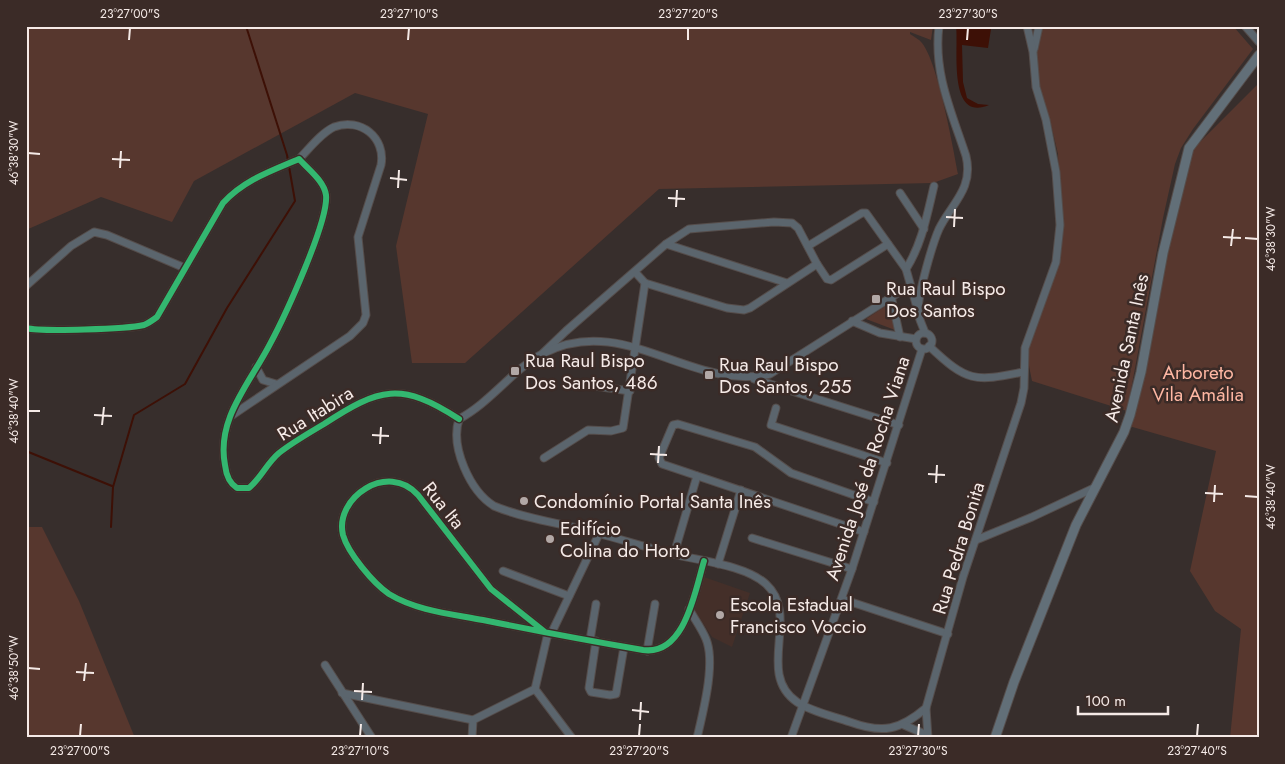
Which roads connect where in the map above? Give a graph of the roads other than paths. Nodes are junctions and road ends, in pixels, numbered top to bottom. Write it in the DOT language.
graph roads {
  1 [pos="939,26"];
  2 [pos="1027,26"];
  3 [pos="1039,26"];
  4 [pos="1245,26"];
  5 [pos="1259,42"];
  6 [pos="1033,54"];
  7 [pos="1259,55"];
  8 [pos="299,159"];
  9 [pos="934,186"];
  10 [pos="900,193"];
  11 [pos="924,229"];
  12 [pos="666,244"];
  13 [pos="888,244"];
  14 [pos="808,246"];
  15 [pos="817,264"];
  16 [pos="185,268"];
  17 [pos="906,269"];
  18 [pos="635,272"];
  19 [pos="646,282"];
  20 [pos="787,283"];
  21 [pos="26,286"];
  22 [pos="909,286"];
  23 [pos="891,296"];
  24 [pos="918,312"];
  25 [pos="852,321"];
  26 [pos="26,328"];
  27 [pos="925,333"];
  28 [pos="900,337"];
  29 [pos="916,339"];
  30 [pos="635,346"];
  31 [pos="926,348"];
  32 [pos="543,353"];
  33 [pos="256,367"];
  34 [pos="1024,372"];
  35 [pos="751,378"];
  36 [pos="573,383"];
  37 [pos="276,384"];
  38 [pos="630,391"];
  39 [pos="776,408"];
  40 [pos="229,417"];
  41 [pos="459,419"];
  42 [pos="899,425"];
  43 [pos="544,458"];
  44 [pos="886,463"];
  45 [pos="697,476"];
  46 [pos="1096,487"];
  47 [pos="741,490"];
  48 [pos="874,502"];
  49 [pos="864,532"];
  50 [pos="599,534"];
  51 [pos="752,538"];
  52 [pos="976,540"];
  53 [pos="674,554"];
  54 [pos="704,561"];
  55 [pos="718,564"];
  56 [pos="852,569"];
  57 [pos="503,571"];
  58 [pos="569,596"];
  59 [pos="842,599"];
  60 [pos="596,604"];
  61 [pos="655,604"];
  62 [pos="689,609"];
  63 [pos="548,633"];
  64 [pos="948,634"];
  65 [pos="593,641"];
  66 [pos="624,647"];
  67 [pos="647,651"];
  68 [pos="325,665"];
  69 [pos="535,689"];
  70 [pos="342,694"];
  71 [pos="803,706"];
  72 [pos="926,708"];
  73 [pos="473,720"];
  74 [pos="904,725"];
  75 [pos="928,736"];
  76 [pos="372,738"];
  77 [pos="472,738"];
  78 [pos="572,738"];
  79 [pos="697,738"];
  80 [pos="791,738"];
  81 [pos="995,738"];
  1 -- 24 [label="street"];
  2 -- 6 [label="street"];
  3 -- 6 [label="street"];
  4 -- 5 [label="street"];
  6 -- 34 [label="street, Rua Pedra Bonita"];
  7 -- 46 [label="main road, Avenida Santa Inês"];
  8 -- 16 [label="street"];
  8 -- 33 [label="street"];
  8 -- 37 [label="street"];
  9 -- 11 [label="street"];
  10 -- 11 [label="street"];
  11 -- 17 [label="street"];
  12 -- 14 [label="street"];
  12 -- 18 [label="street"];
  12 -- 20 [label="street"];
  13 -- 14 [label="street"];
  13 -- 15 [label="street"];
  13 -- 17 [label="street"];
  14 -- 15 [label="street"];
  15 -- 20 [label="street"];
  16 -- 21 [label="street"];
  16 -- 26 [label="street"];
  17 -- 22 [label="street"];
  18 -- 19 [label="street"];
  18 -- 32 [label="street"];
  19 -- 20 [label="street"];
  19 -- 30 [label="street"];
  22 -- 23 [label="street"];
  22 -- 24 [label="street"];
  23 -- 25 [label="street"];
  23 -- 28 [label="street"];
  24 -- 27 [label="street"];
  25 -- 28 [label="street"];
  25 -- 35 [label="street"];
  27 -- 29 [label="street"];
  27 -- 31 [label="street"];
  28 -- 29 [label="street"];
  29 -- 31 [label="street"];
  30 -- 32 [label="street"];
  30 -- 35 [label="street"];
  30 -- 38 [label="street"];
  31 -- 34 [label="street"];
  31 -- 42 [label="street, Avenida José da Rocha Viana"];
  32 -- 41 [label="street"];
  33 -- 37 [label="street"];
  33 -- 40 [label="street"];
  34 -- 52 [label="street, Rua Pedra Bonita"];
  35 -- 42 [label="street"];
  36 -- 38 [label="street"];
  37 -- 40 [label="street"];
  38 -- 43 [label="street"];
  39 -- 44 [label="street"];
  40 -- 41 [label="street, Rua Itabira"];
  41 -- 50 [label="street"];
  42 -- 44 [label="street, Avenida José da Rocha Viana"];
  44 -- 48 [label="street, Avenida José da Rocha Viana"];
  45 -- 47 [label="street"];
  45 -- 48 [label="street"];
  45 -- 53 [label="street"];
  46 -- 52 [label="street"];
  46 -- 81 [label="main road, Avenida Santa Inês"];
  47 -- 49 [label="street"];
  47 -- 55 [label="street"];
  48 -- 49 [label="street, Avenida José da Rocha Viana"];
  49 -- 56 [label="street, Avenida José da Rocha Viana"];
  50 -- 53 [label="street"];
  50 -- 58 [label="street"];
  51 -- 56 [label="street"];
  52 -- 64 [label="street, Rua Pedra Bonita"];
  53 -- 54 [label="street"];
  54 -- 55 [label="street"];
  54 -- 62 [label="street, Rua Ita"];
  55 -- 71 [label="street"];
  56 -- 59 [label="street, Avenida José da Rocha Viana"];
  57 -- 58 [label="street"];
  58 -- 63 [label="street"];
  59 -- 64 [label="street"];
  59 -- 71 [label="street, Avenida José da Rocha Viana"];
  60 -- 65 [label="street"];
  61 -- 67 [label="street"];
  62 -- 67 [label="street, Rua Ita"];
  62 -- 79 [label="street"];
  63 -- 63 [label="street, Rua Ita"];
  63 -- 65 [label="street, Rua Ita"];
  63 -- 69 [label="street"];
  64 -- 72 [label="street, Rua Pedra Bonita"];
  65 -- 66 [label="street, Rua Ita"];
  65 -- 66 [label="street"];
  66 -- 67 [label="street, Rua Ita"];
  68 -- 70 [label="street"];
  69 -- 73 [label="street"];
  69 -- 78 [label="street"];
  70 -- 73 [label="street"];
  70 -- 76 [label="street"];
  71 -- 74 [label="street"];
  71 -- 80 [label="street, Avenida José da Rocha Viana"];
  72 -- 74 [label="street"];
  72 -- 75 [label="street, Rua Pedra Bonita"];
  73 -- 77 [label="street"];
  74 -- 75 [label="street"];
}
